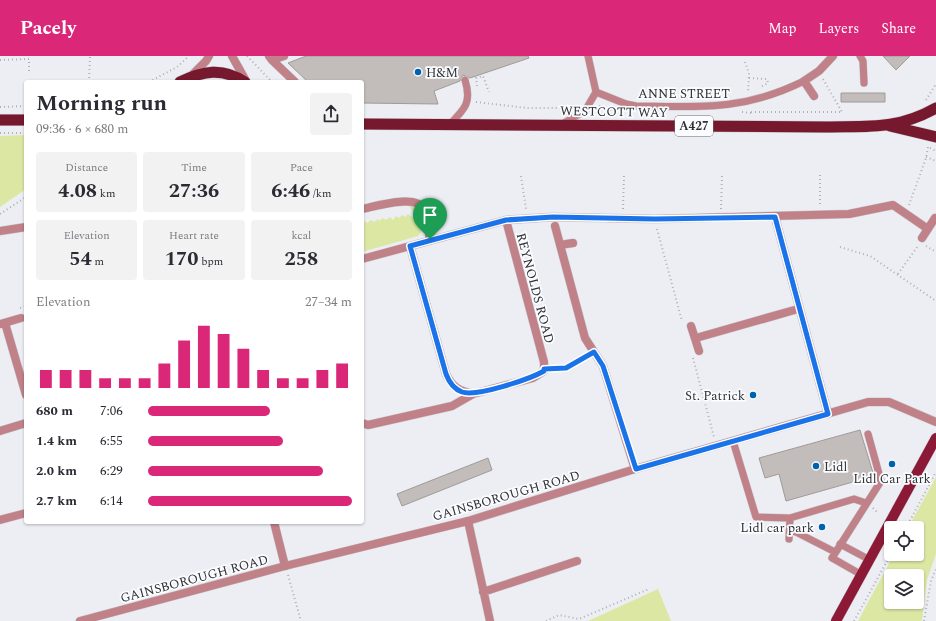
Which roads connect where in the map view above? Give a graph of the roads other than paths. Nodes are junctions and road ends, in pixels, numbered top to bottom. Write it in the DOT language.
graph roads {
  1 [pos="209,56"];
  2 [pos="232,56"];
  3 [pos="284,56"];
  4 [pos="588,56"];
  5 [pos="833,56"];
  6 [pos="860,56"];
  7 [pos="271,58"];
  8 [pos="184,80"];
  9 [pos="242,80"];
  10 [pos="245,80"];
  11 [pos="293,80"];
  12 [pos="465,80"];
  13 [pos="804,81"];
  14 [pos="864,83"];
  15 [pos="596,92"];
  16 [pos="814,96"];
  17 [pos="936,108"];
  18 [pos="0,120"];
  19 [pos="24,120"];
  20 [pos="364,124"];
  21 [pos="450,124"];
  22 [pos="562,124"];
  23 [pos="889,126"];
  24 [pos="936,137"];
  25 [pos="364,209"];
  26 [pos="775,217"];
  27 [pos="935,218"];
  28 [pos="506,220"];
  29 [pos="555,226"];
  30 [pos="24,227"];
  31 [pos="928,229"];
  32 [pos="0,231"];
  33 [pos="922,238"];
  34 [pos="430,239"];
  35 [pos="573,243"];
  36 [pos="560,245"];
  37 [pos="410,246"];
  38 [pos="364,258"];
  39 [pos="798,310"];
  40 [pos="21,318"];
  41 [pos="2,323"];
  42 [pos="691,326"];
  43 [pos="696,338"];
  44 [pos="699,351"];
  45 [pos="24,389"];
  46 [pos="473,394"];
  47 [pos="828,414"];
  48 [pos="936,422"];
  49 [pos="24,424"];
  50 [pos="364,424"];
  51 [pos="0,431"];
  52 [pos="868,434"];
  53 [pos="936,438"];
  54 [pos="733,441"];
  55 [pos="636,469"];
  56 [pos="866,503"];
  57 [pos="24,514"];
  58 [pos="790,518"];
  59 [pos="0,520"];
  60 [pos="468,521"];
  61 [pos="274,524"];
  62 [pos="790,529"];
  63 [pos="790,539"];
  64 [pos="840,544"];
  65 [pos="834,555"];
  66 [pos="577,560"];
  67 [pos="870,560"];
  68 [pos="285,566"];
  69 [pos="862,575"];
  70 [pos="483,592"];
  71 [pos="82,621"];
  72 [pos="490,621"];
  73 [pos="836,621"];
  1 -- 8 [label="street"];
  2 -- 10 [label="street"];
  3 -- 7 [label="street"];
  4 -- 15 [label="lane"];
  5 -- 13 [label="street, ANNE STREET"];
  6 -- 14 [label="lane"];
  7 -- 11 [label="street"];
  8 -- 9 [label="highway"];
  12 -- 21 [label="lane"];
  13 -- 15 [label="lane, ANNE STREET"];
  13 -- 16 [label="street"];
  15 -- 22 [label="lane"];
  17 -- 23 [label="highway, WESTCOTT WAY / A427"];
  18 -- 19 [label="highway"];
  20 -- 21 [label="highway, WESTCOTT WAY / A427"];
  21 -- 22 [label="highway, WESTCOTT WAY / A427"];
  22 -- 23 [label="highway, WESTCOTT WAY / A427"];
  23 -- 24 [label="highway, WESTCOTT WAY / A427"];
  25 -- 34 [label="street"];
  26 -- 28 [label="street"];
  26 -- 31 [label="street"];
  26 -- 39 [label="street"];
  27 -- 31 [label="street"];
  28 -- 34 [label="street"];
  28 -- 46 [label="street, REYNOLDS ROAD"];
  29 -- 36 [label="street"];
  30 -- 32 [label="street"];
  31 -- 33 [label="street"];
  34 -- 37 [label="street"];
  35 -- 36 [label="street"];
  36 -- 55 [label="street"];
  37 -- 38 [label="street"];
  37 -- 46 [label="street"];
  39 -- 43 [label="street"];
  39 -- 47 [label="street"];
  40 -- 41 [label="street"];
  41 -- 45 [label="street"];
  42 -- 43 [label="street"];
  43 -- 44 [label="street"];
  46 -- 50 [label="street"];
  47 -- 48 [label="street, GAINSBOROUGH ROAD"];
  47 -- 54 [label="street, GAINSBOROUGH ROAD"];
  49 -- 51 [label="street"];
  52 -- 56 [label="lane"];
  53 -- 67 [label="main road"];
  54 -- 55 [label="street, GAINSBOROUGH ROAD"];
  54 -- 58 [label="lane"];
  55 -- 60 [label="street, GAINSBOROUGH ROAD"];
  56 -- 58 [label="lane"];
  56 -- 64 [label="lane"];
  57 -- 59 [label="street"];
  58 -- 62 [label="lane"];
  60 -- 68 [label="street, GAINSBOROUGH ROAD"];
  60 -- 70 [label="street"];
  61 -- 68 [label="street"];
  62 -- 63 [label="lane"];
  62 -- 65 [label="lane"];
  64 -- 65 [label="lane"];
  64 -- 67 [label="lane"];
  65 -- 69 [label="lane"];
  66 -- 70 [label="street"];
  67 -- 69 [label="main road"];
  68 -- 71 [label="street, GAINSBOROUGH ROAD"];
  69 -- 73 [label="main road"];
  70 -- 72 [label="street"];
}
